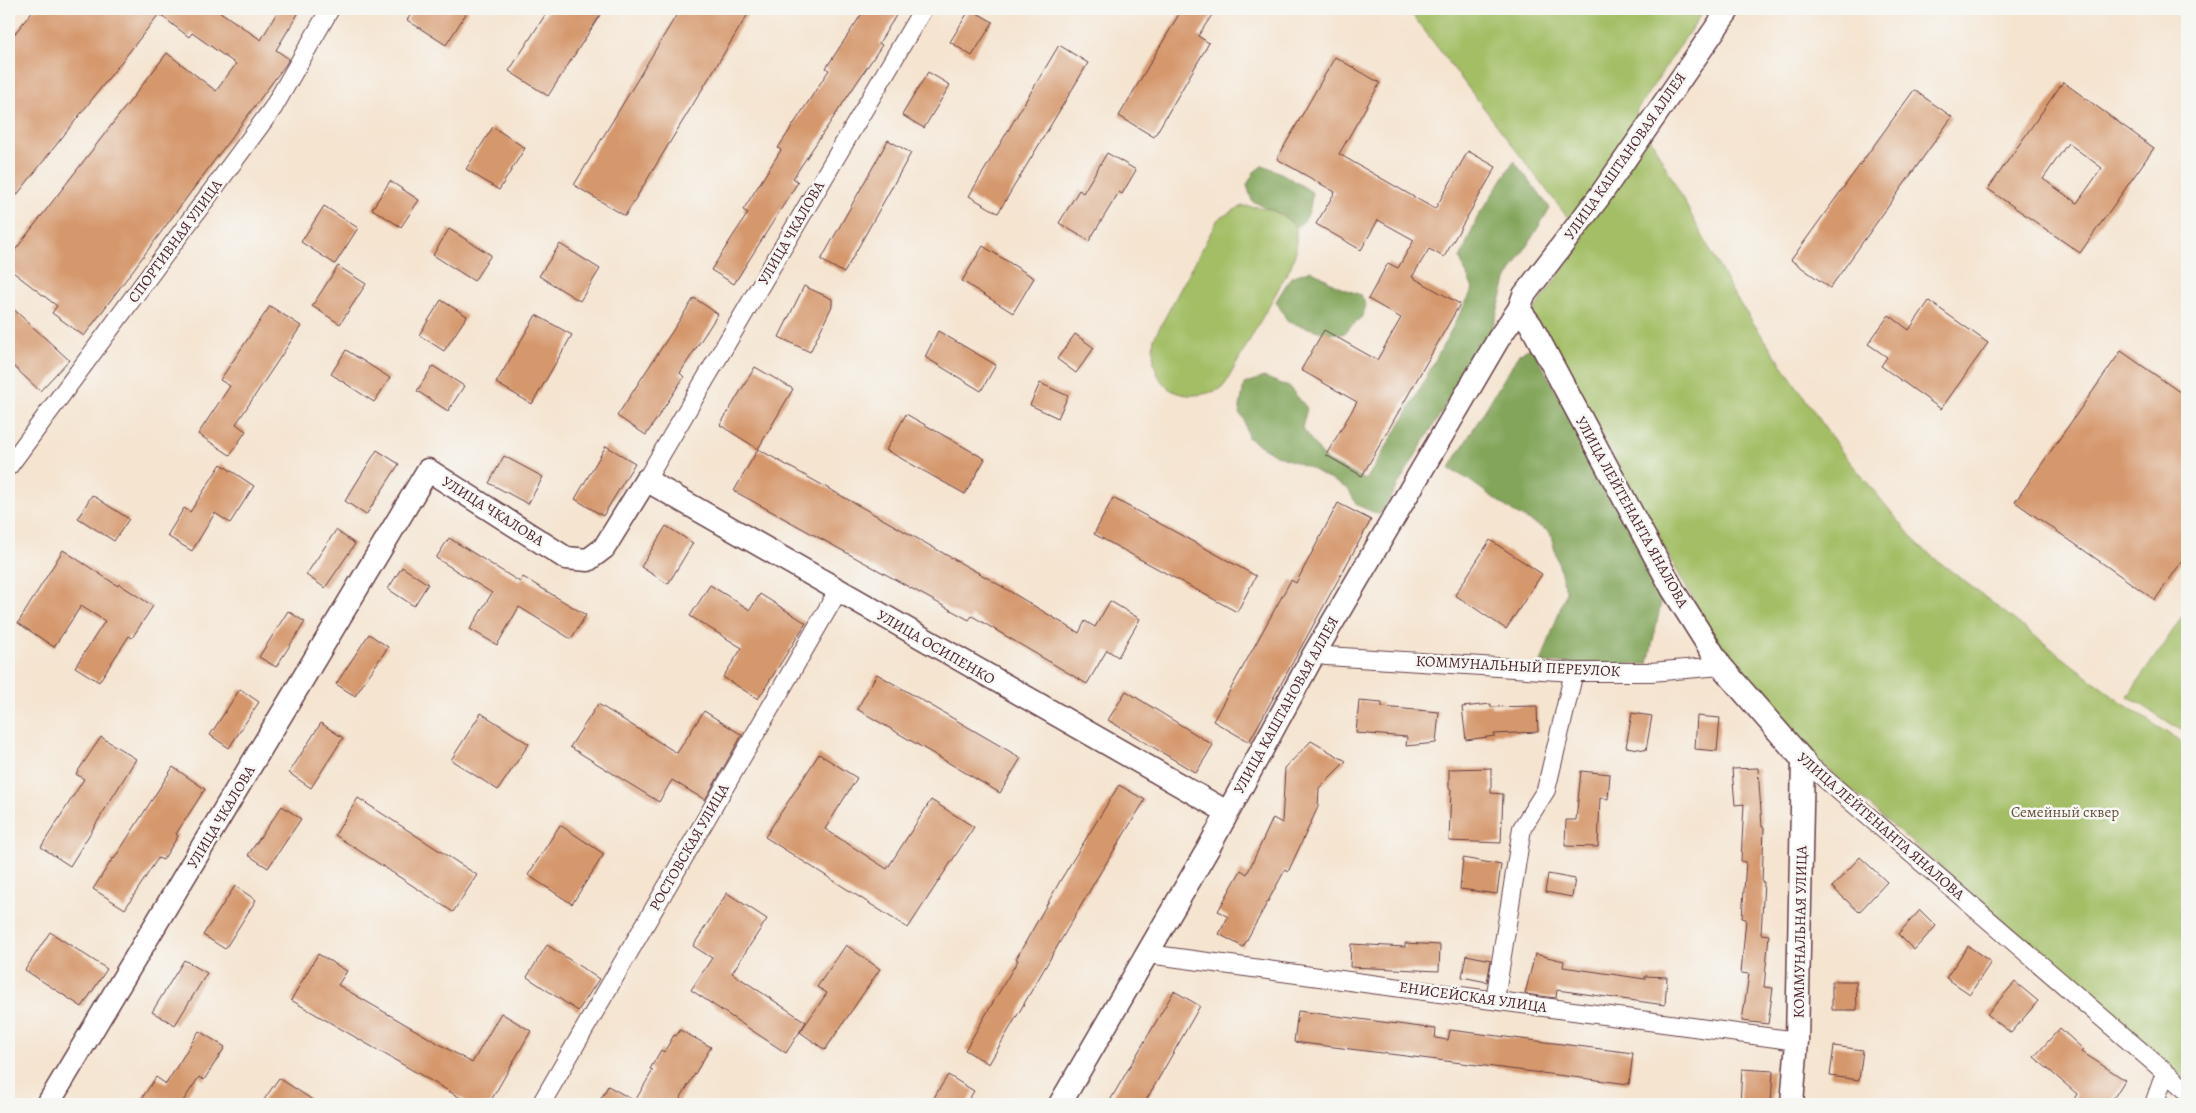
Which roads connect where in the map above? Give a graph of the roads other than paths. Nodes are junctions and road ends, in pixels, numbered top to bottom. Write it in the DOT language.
graph roads {
  1 [pos="330,9"];
  2 [pos="923,9"];
  3 [pos="1729,9"];
  4 [pos="1520,305"];
  5 [pos="9,466"];
  6 [pos="646,480"];
  7 [pos="838,591"];
  8 [pos="1314,654"];
  9 [pos="1722,666"];
  10 [pos="1574,672"];
  11 [pos="1803,760"];
  12 [pos="1227,812"];
  13 [pos="1148,954"];
  14 [pos="1495,1000"];
  15 [pos="1797,1040"];
  16 [pos="2163,1078"];
  17 [pos="2187,1091"];
  18 [pos="48,1104"];
  19 [pos="541,1104"];
  20 [pos="1060,1104"];
  21 [pos="1792,1104"];
  22 [pos="2154,1104"];
  1 -- 5 [label="street, СПОРТИВНАЯ УЛИЦА"];
  2 -- 6 [label="street, УЛИЦА ЧКАЛОВА"];
  3 -- 4 [label="street, УЛИЦА КАШТАНОВАЯ АЛЛЕЯ"];
  4 -- 8 [label="street, УЛИЦА КАШТАНОВАЯ АЛЛЕЯ"];
  4 -- 9 [label="street, УЛИЦА ЛЕЙТЕНАНТА ЯНАЛОВА"];
  6 -- 7 [label="street, УЛИЦА ОСИПЕНКО"];
  6 -- 18 [label="street, УЛИЦА ЧКАЛОВА"];
  7 -- 12 [label="street, УЛИЦА ОСИПЕНКО"];
  7 -- 19 [label="street, РОСТОВСКАЯ УЛИЦА"];
  8 -- 10 [label="street, КОММУНАЛЬНЫЙ ПЕРЕУЛОК"];
  8 -- 12 [label="street, УЛИЦА КАШТАНОВАЯ АЛЛЕЯ"];
  9 -- 10 [label="street, КОММУНАЛЬНЫЙ ПЕРЕУЛОК"];
  9 -- 11 [label="street, УЛИЦА ЛЕЙТЕНАНТА ЯНАЛОВА"];
  10 -- 14 [label="street"];
  11 -- 15 [label="street, КОММУНАЛЬНАЯ УЛИЦА"];
  11 -- 16 [label="street, УЛИЦА ЛЕЙТЕНАНТА ЯНАЛОВА"];
  12 -- 13 [label="street, УЛИЦА КАШТАНОВАЯ АЛЛЕЯ"];
  13 -- 14 [label="street, ЕНИСЕЙСКАЯ УЛИЦА"];
  13 -- 20 [label="street, УЛИЦА КАШТАНОВАЯ АЛЛЕЯ"];
  14 -- 15 [label="street, ЕНИСЕЙСКАЯ УЛИЦА"];
  15 -- 21 [label="street, КОММУНАЛЬНАЯ УЛИЦА"];
  16 -- 17 [label="street, УЛИЦА ЛЕЙТЕНАНТА ЯНАЛОВА"];
  16 -- 22 [label="street"];
}
